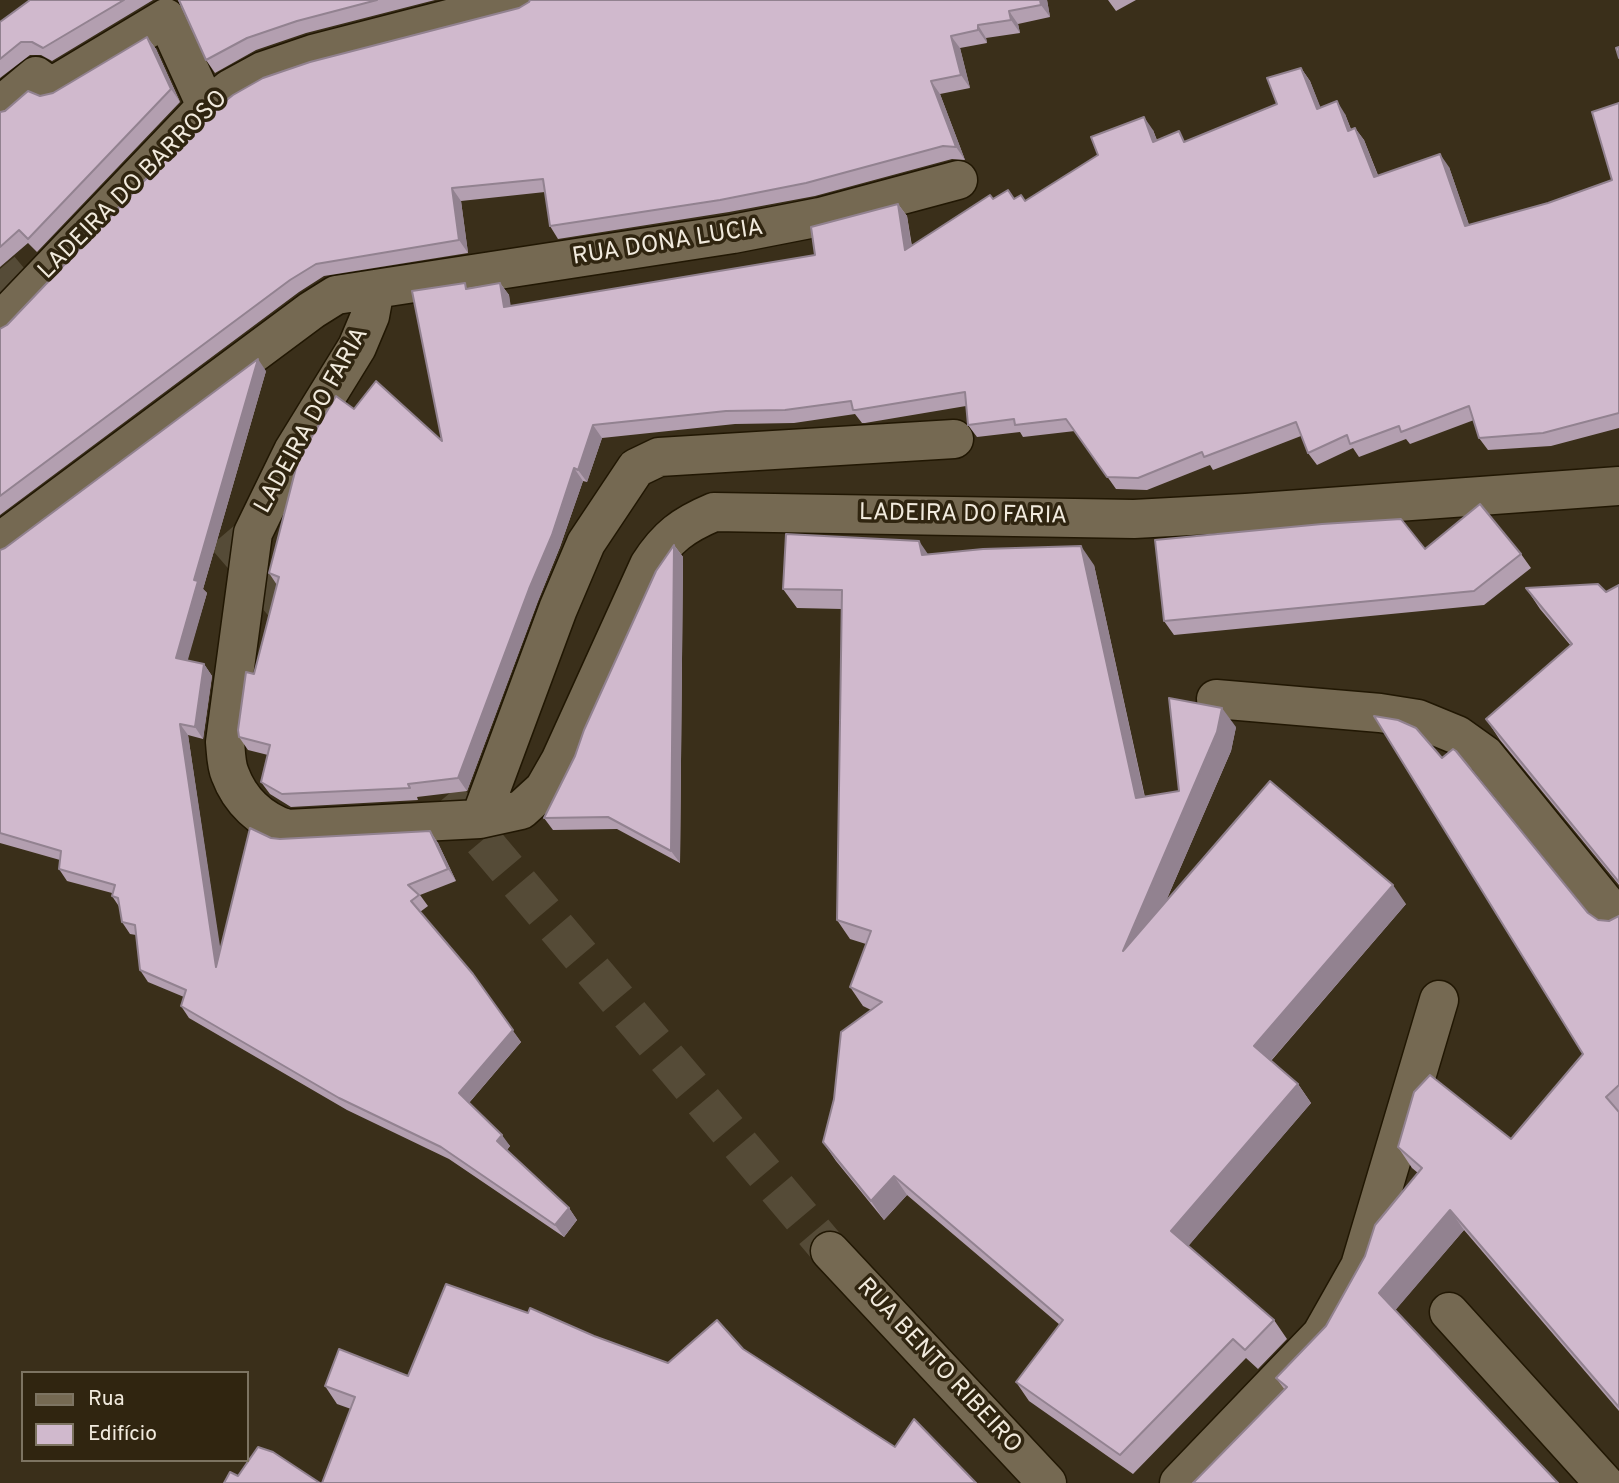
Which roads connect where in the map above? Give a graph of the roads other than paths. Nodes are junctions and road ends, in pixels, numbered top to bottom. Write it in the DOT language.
graph roads {
  1 [pos="522,0"];
  2 [pos="0,106"];
  3 [pos="206,108"];
  4 [pos="958,180"];
  5 [pos="375,289"];
  6 [pos="0,322"];
  7 [pos="954,439"];
  8 [pos="1619,486"];
  9 [pos="0,542"];
  10 [pos="1216,699"];
  11 [pos="480,819"];
  12 [pos="1619,920"];
  13 [pos="1439,1000"];
  14 [pos="830,1251"];
  15 [pos="1449,1312"];
  16 [pos="1047,1483"];
  17 [pos="1179,1483"];
  18 [pos="1604,1483"];
  1 -- 3 [label="street, LADEIRA DO BARROSO"];
  2 -- 3 [label="street"];
  3 -- 6 [label="street, LADEIRA DO BARROSO"];
  4 -- 5 [label="street, RUA DONA LUCIA"];
  5 -- 9 [label="street, LADEIRA DO FARIA"];
  5 -- 11 [label="street, LADEIRA DO FARIA"];
  7 -- 11 [label="street"];
  8 -- 11 [label="street, LADEIRA DO FARIA"];
  10 -- 12 [label="street"];
  13 -- 17 [label="street"];
  14 -- 16 [label="street, RUA BENTO RIBEIRO"];
  15 -- 18 [label="street"];
}
